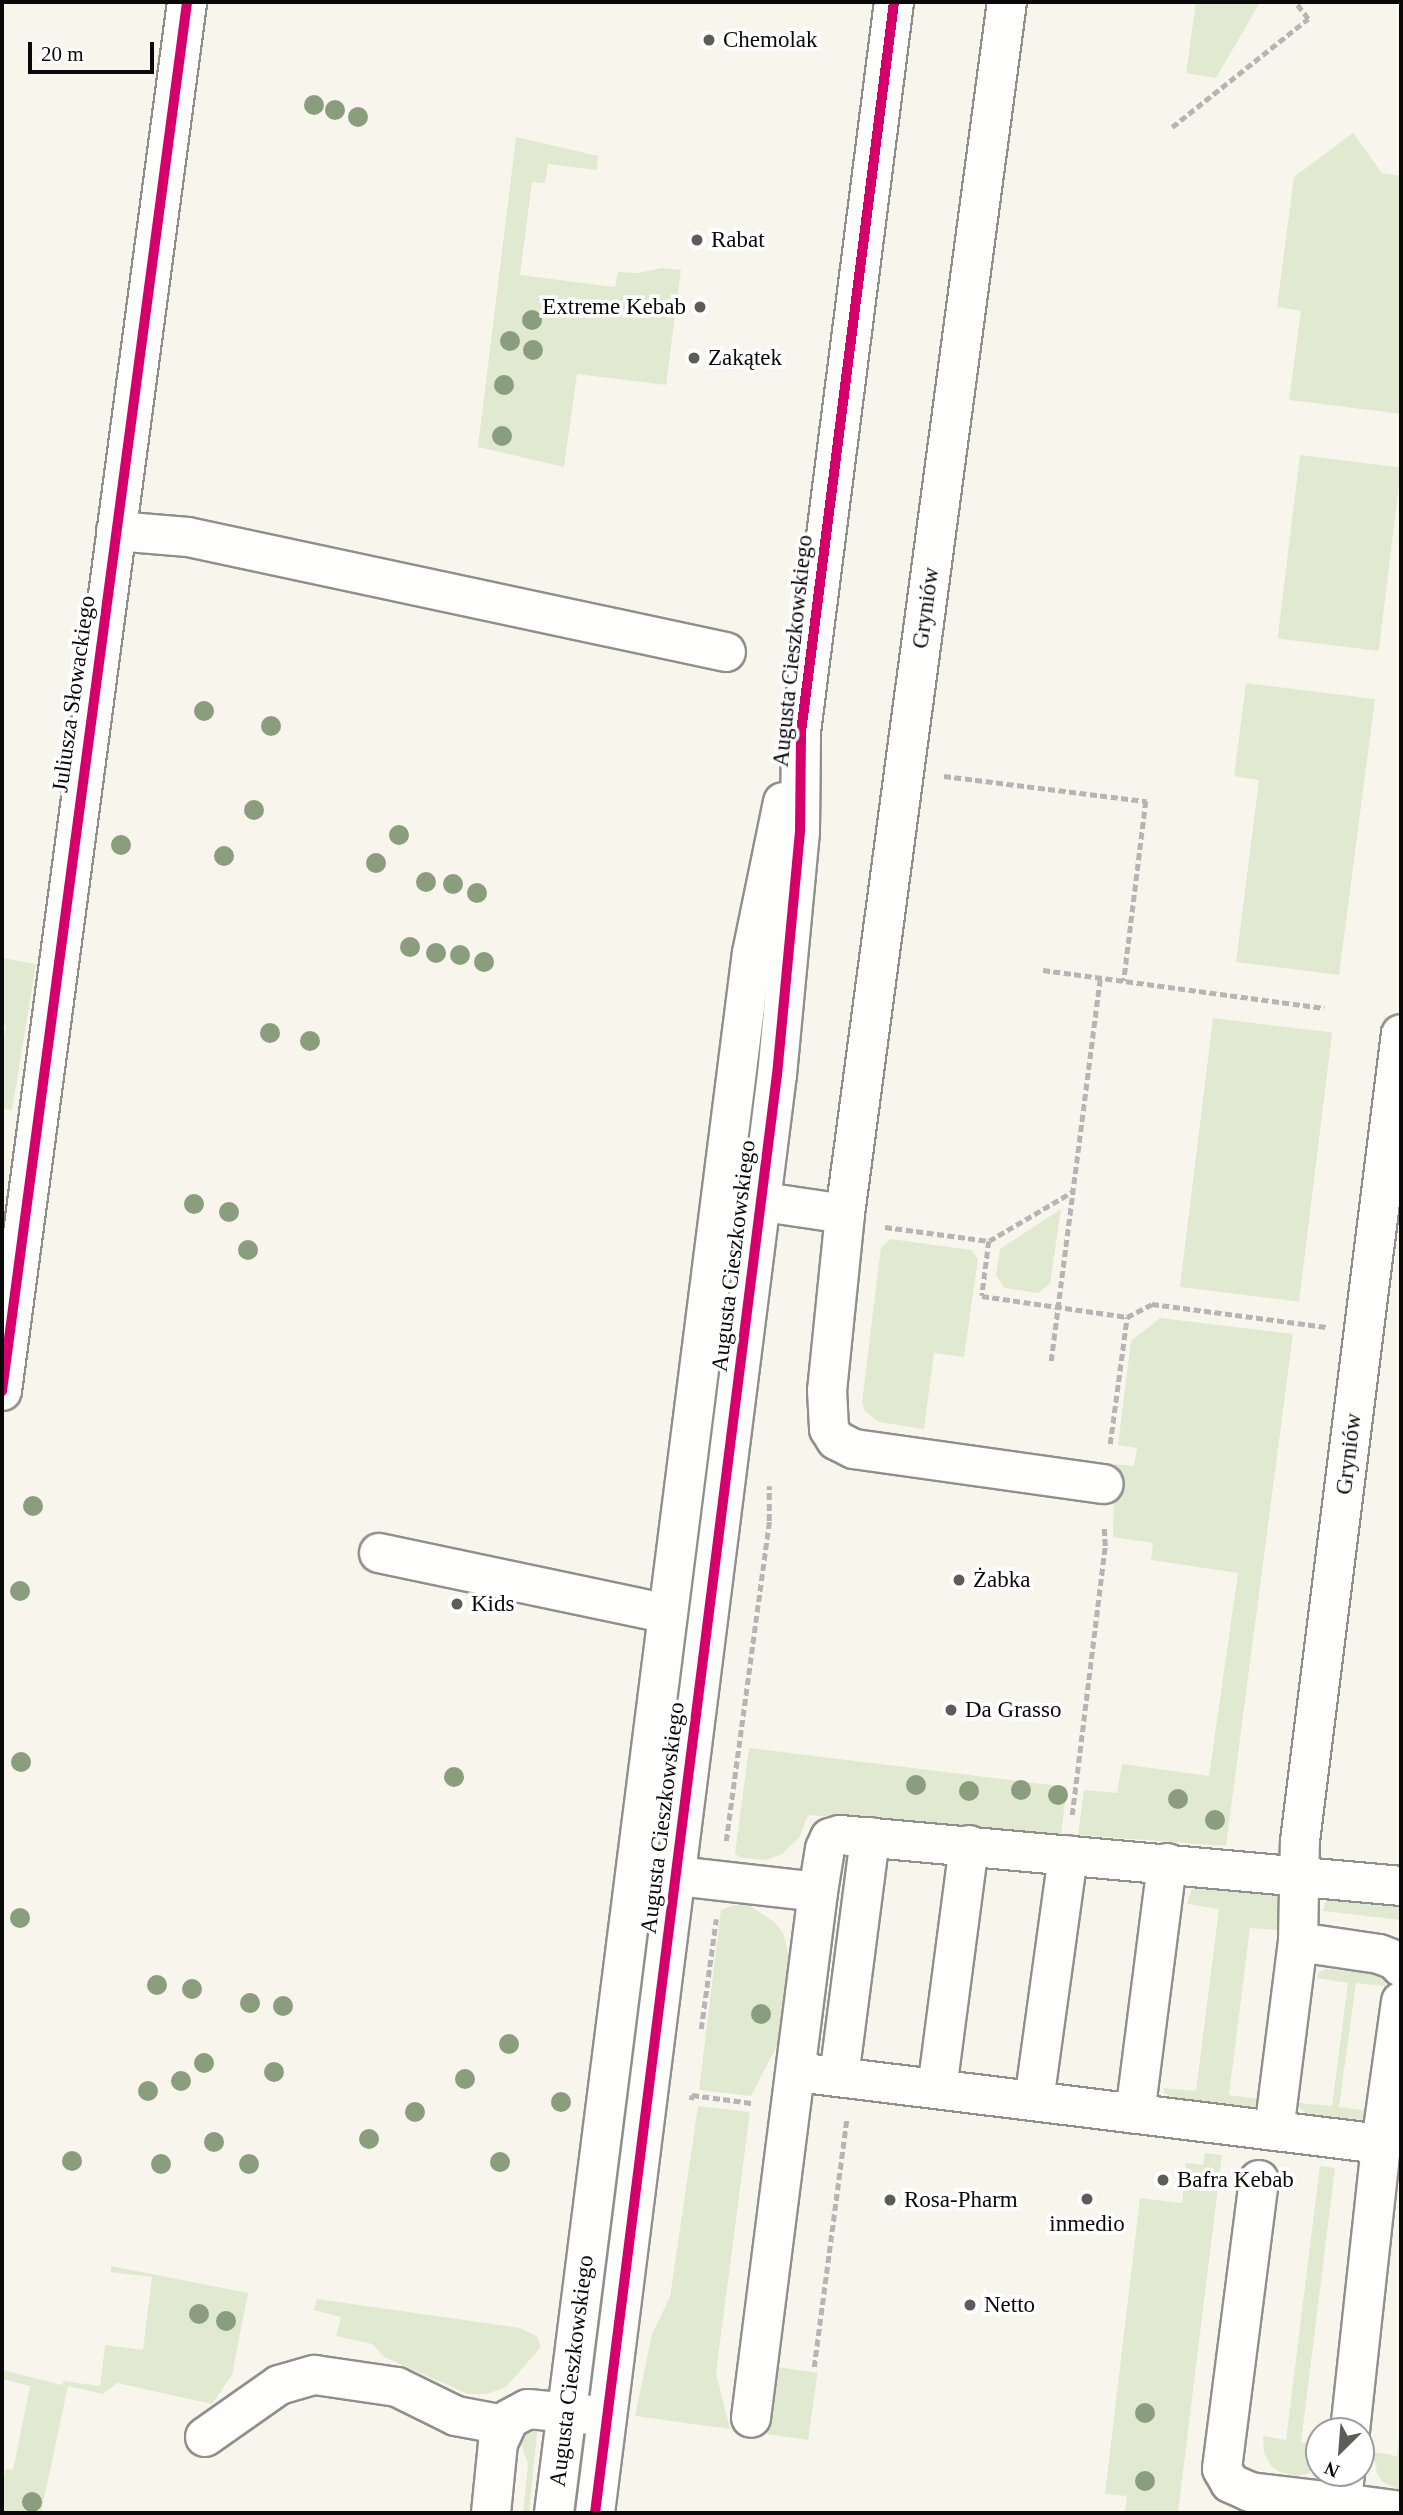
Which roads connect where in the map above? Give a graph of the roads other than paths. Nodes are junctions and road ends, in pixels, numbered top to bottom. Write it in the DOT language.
graph roads {
  1 [pos="187,2"];
  2 [pos="894,2"];
  3 [pos="1007,2"];
  4 [pos="116,531"];
  5 [pos="726,652"];
  6 [pos="801,732"];
  7 [pos="1401,1034"];
  8 [pos="721,1195"];
  9 [pos="762,1202"];
  10 [pos="845,1214"];
  11 [pos="1385,1294"];
  12 [pos="2,1391"];
  13 [pos="1104,1484"];
  14 [pos="379,1553"];
  15 [pos="668,1614"];
  16 [pos="870,1837"];
  17 [pos="969,1845"];
  18 [pos="1068,1855"];
  19 [pos="1167,1863"];
  20 [pos="635,1871"];
  21 [pos="1298,1875"];
  22 [pos="678,1876"];
  23 [pos="1401,1886"];
  24 [pos="818,1892"];
  25 [pos="1298,1942"];
  26 [pos="1401,1967"];
  27 [pos="1401,2001"];
  28 [pos="839,2077"];
  29 [pos="794,2089"];
  30 [pos="937,2090"];
  31 [pos="1034,2101"];
  32 [pos="1136,2114"];
  33 [pos="1274,2131"];
  34 [pos="1381,2144"];
  35 [pos="1259,2180"];
  36 [pos="566,2413"];
  37 [pos="607,2416"];
  38 [pos="1352,2417"];
  39 [pos="751,2418"];
  40 [pos="504,2425"];
  41 [pos="205,2437"];
  42 [pos="1343,2488"];
  43 [pos="1401,2511"];
  44 [pos="491,2513"];
  45 [pos="554,2513"];
  46 [pos="595,2513"];
  1 -- 4 [label="street, Juliusza Słowackiego"];
  2 -- 6 [label="street, Augusta Cieszkowskiego"];
  3 -- 10 [label="street, Gryniów"];
  4 -- 5 [label="street"];
  4 -- 12 [label="street, Juliusza Słowackiego"];
  6 -- 8 [label="street, Augusta Cieszkowskiego"];
  6 -- 9 [label="street, Augusta Cieszkowskiego"];
  7 -- 11 [label="street, Gryniów"];
  8 -- 9 [label="street"];
  8 -- 15 [label="street, Augusta Cieszkowskiego"];
  9 -- 10 [label="street"];
  9 -- 22 [label="street, Augusta Cieszkowskiego"];
  10 -- 13 [label="street, Gryniów"];
  11 -- 21 [label="street, Gryniów"];
  14 -- 15 [label="street"];
  15 -- 20 [label="street, Augusta Cieszkowskiego"];
  16 -- 17 [label="street"];
  16 -- 24 [label="street"];
  16 -- 28 [label="street"];
  17 -- 18 [label="street"];
  17 -- 30 [label="street"];
  18 -- 19 [label="street"];
  18 -- 31 [label="street"];
  19 -- 21 [label="street"];
  19 -- 32 [label="street"];
  20 -- 22 [label="street"];
  20 -- 36 [label="street, Augusta Cieszkowskiego"];
  21 -- 23 [label="street"];
  21 -- 25 [label="street, Gryniów"];
  22 -- 24 [label="street"];
  22 -- 37 [label="street, Augusta Cieszkowskiego"];
  24 -- 29 [label="street"];
  25 -- 26 [label="street"];
  25 -- 33 [label="street, Gryniów"];
  27 -- 34 [label="street"];
  28 -- 29 [label="street"];
  28 -- 30 [label="street"];
  29 -- 39 [label="street"];
  30 -- 31 [label="street"];
  31 -- 32 [label="street"];
  32 -- 33 [label="street"];
  33 -- 34 [label="street"];
  34 -- 38 [label="street"];
  35 -- 42 [label="street"];
  36 -- 37 [label="street"];
  36 -- 40 [label="street"];
  36 -- 45 [label="street, Augusta Cieszkowskiego"];
  37 -- 46 [label="street, Augusta Cieszkowskiego"];
  40 -- 41 [label="street"];
  40 -- 44 [label="street"];
  42 -- 43 [label="street"];
}
